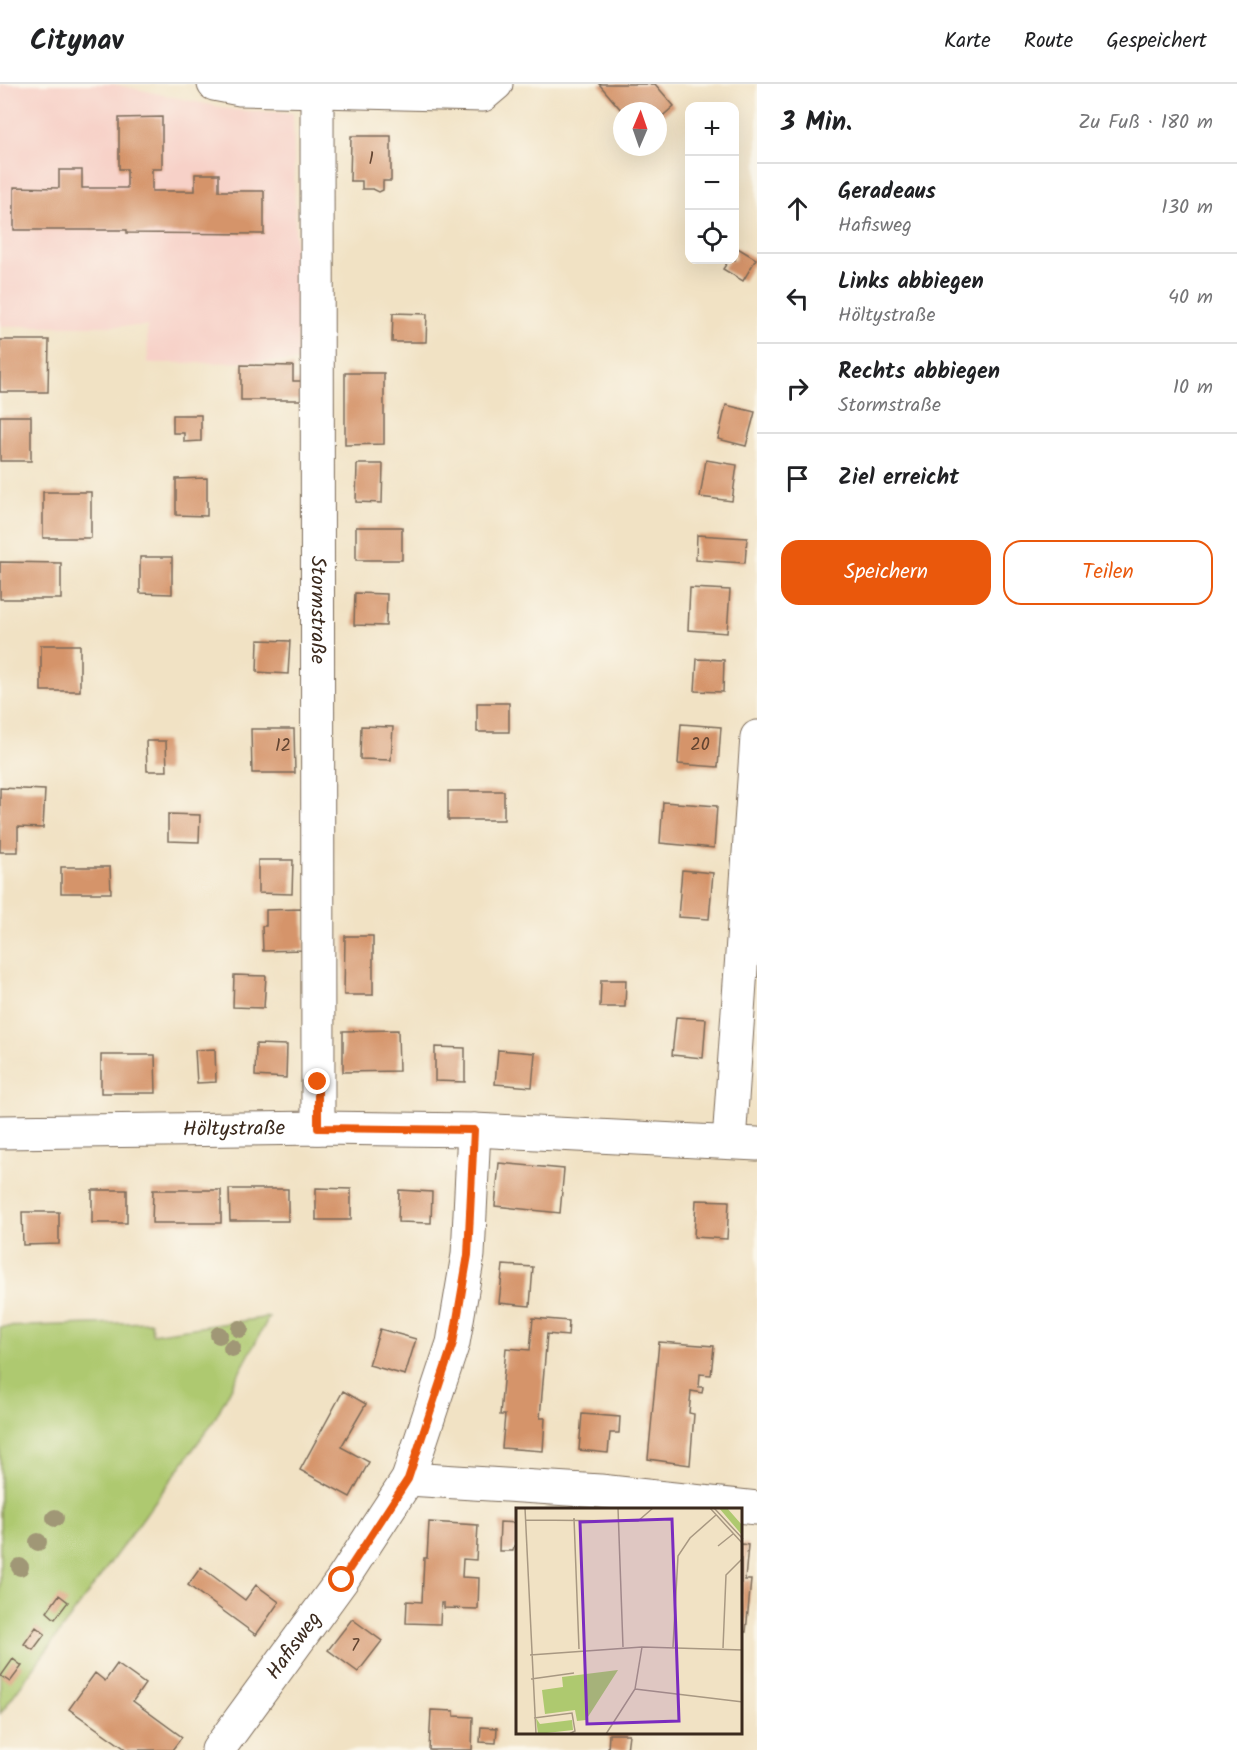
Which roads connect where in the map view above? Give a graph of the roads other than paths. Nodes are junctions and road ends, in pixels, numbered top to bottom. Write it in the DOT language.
graph roads {
  1 [pos="214,84"];
  2 [pos="496,84"];
  3 [pos="317,88"];
  4 [pos="757,737"];
  5 [pos="318,1128"];
  6 [pos="474,1130"];
  7 [pos="0,1132"];
  8 [pos="743,1143"];
  9 [pos="408,1479"];
  10 [pos="757,1508"];
  11 [pos="218,1750"];
  1 -- 3 [label="street"];
  2 -- 3 [label="street"];
  3 -- 5 [label="street, Stormstraße"];
  4 -- 8 [label="street"];
  5 -- 6 [label="street, Höltystraße"];
  5 -- 7 [label="street, Höltystraße"];
  6 -- 8 [label="street, Höltystraße"];
  6 -- 9 [label="street, Hafisweg"];
  9 -- 10 [label="street"];
  9 -- 11 [label="street, Hafisweg"];
}
